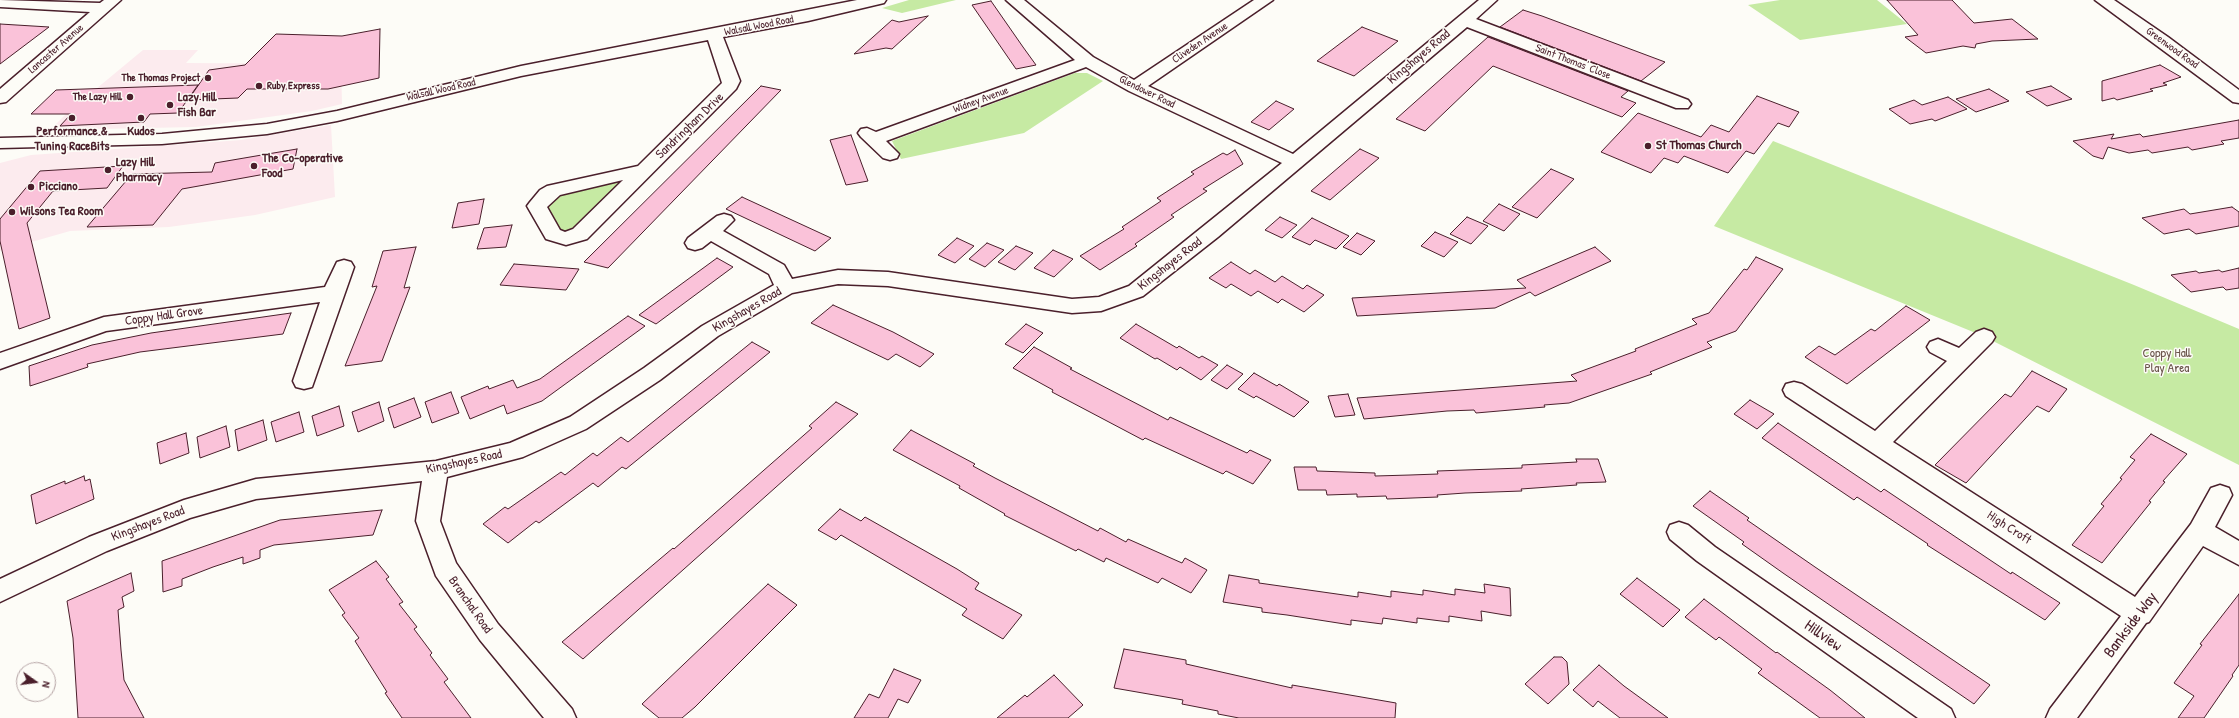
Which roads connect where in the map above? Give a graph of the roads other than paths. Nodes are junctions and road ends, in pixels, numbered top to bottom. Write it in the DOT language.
graph roads {
  1 [pos="878,0"];
  2 [pos="1014,0"];
  3 [pos="1266,0"];
  4 [pos="1489,0"];
  5 [pos="2103,0"];
  6 [pos="0,2"];
  7 [pos="108,4"];
  8 [pos="1463,20"];
  9 [pos="714,34"];
  10 [pos="1087,61"];
  11 [pos="1135,87"];
  12 [pos="0,98"];
  13 [pos="2239,98"];
  14 [pos="1682,104"];
  15 [pos="0,143"];
  16 [pos="890,154"];
  17 [pos="1294,161"];
  18 [pos="644,170"];
  19 [pos="710,232"];
  20 [pos="344,267"];
  21 [pos="786,288"];
  22 [pos="333,293"];
  23 [pos="1984,337"];
  24 [pos="1938,347"];
  25 [pos="1962,359"];
  26 [pos="0,361"];
  27 [pos="304,381"];
  28 [pos="1794,390"];
  29 [pos="1878,442"];
  30 [pos="436,470"];
  31 [pos="2220,495"];
  32 [pos="1678,532"];
  33 [pos="2200,532"];
  34 [pos="2239,554"];
  35 [pos="0,591"];
  36 [pos="2140,614"];
  37 [pos="562,718"];
  38 [pos="1940,718"];
  39 [pos="2060,718"];
  1 -- 9 [label="street, Walsall Wood Road"];
  2 -- 10 [label="street, Glendower Road"];
  3 -- 11 [label="street, Cliveden Avenue"];
  4 -- 8 [label="street, Kingshayes Road"];
  5 -- 13 [label="street, Greenwood Road"];
  6 -- 7 [label="street"];
  7 -- 12 [label="street, Lancaster Avenue"];
  8 -- 14 [label="street, Saint Thomas' Close"];
  8 -- 17 [label="street, Kingshayes Road"];
  9 -- 15 [label="street, Walsall Wood Road"];
  9 -- 18 [label="street, Sandringham Drive"];
  10 -- 11 [label="street, Glendower Road"];
  10 -- 16 [label="street, Widney Avenue"];
  11 -- 17 [label="street, Glendower Road"];
  17 -- 21 [label="street, Kingshayes Road"];
  18 -- 18 [label="street, Sandringham Drive"];
  19 -- 21 [label="street"];
  20 -- 22 [label="street"];
  21 -- 30 [label="street, Kingshayes Road"];
  22 -- 26 [label="street, Coppy Hall Grove"];
  22 -- 27 [label="street"];
  23 -- 25 [label="street"];
  24 -- 25 [label="street"];
  25 -- 29 [label="street"];
  28 -- 29 [label="street, High Croft"];
  29 -- 36 [label="street, High Croft"];
  30 -- 35 [label="street, Kingshayes Road"];
  30 -- 37 [label="street, Branchal Road"];
  31 -- 33 [label="street, Bankside Way"];
  32 -- 38 [label="street, Hillview"];
  33 -- 34 [label="street"];
  33 -- 36 [label="street, Bankside Way"];
  36 -- 39 [label="street, Bankside Way"];
}
